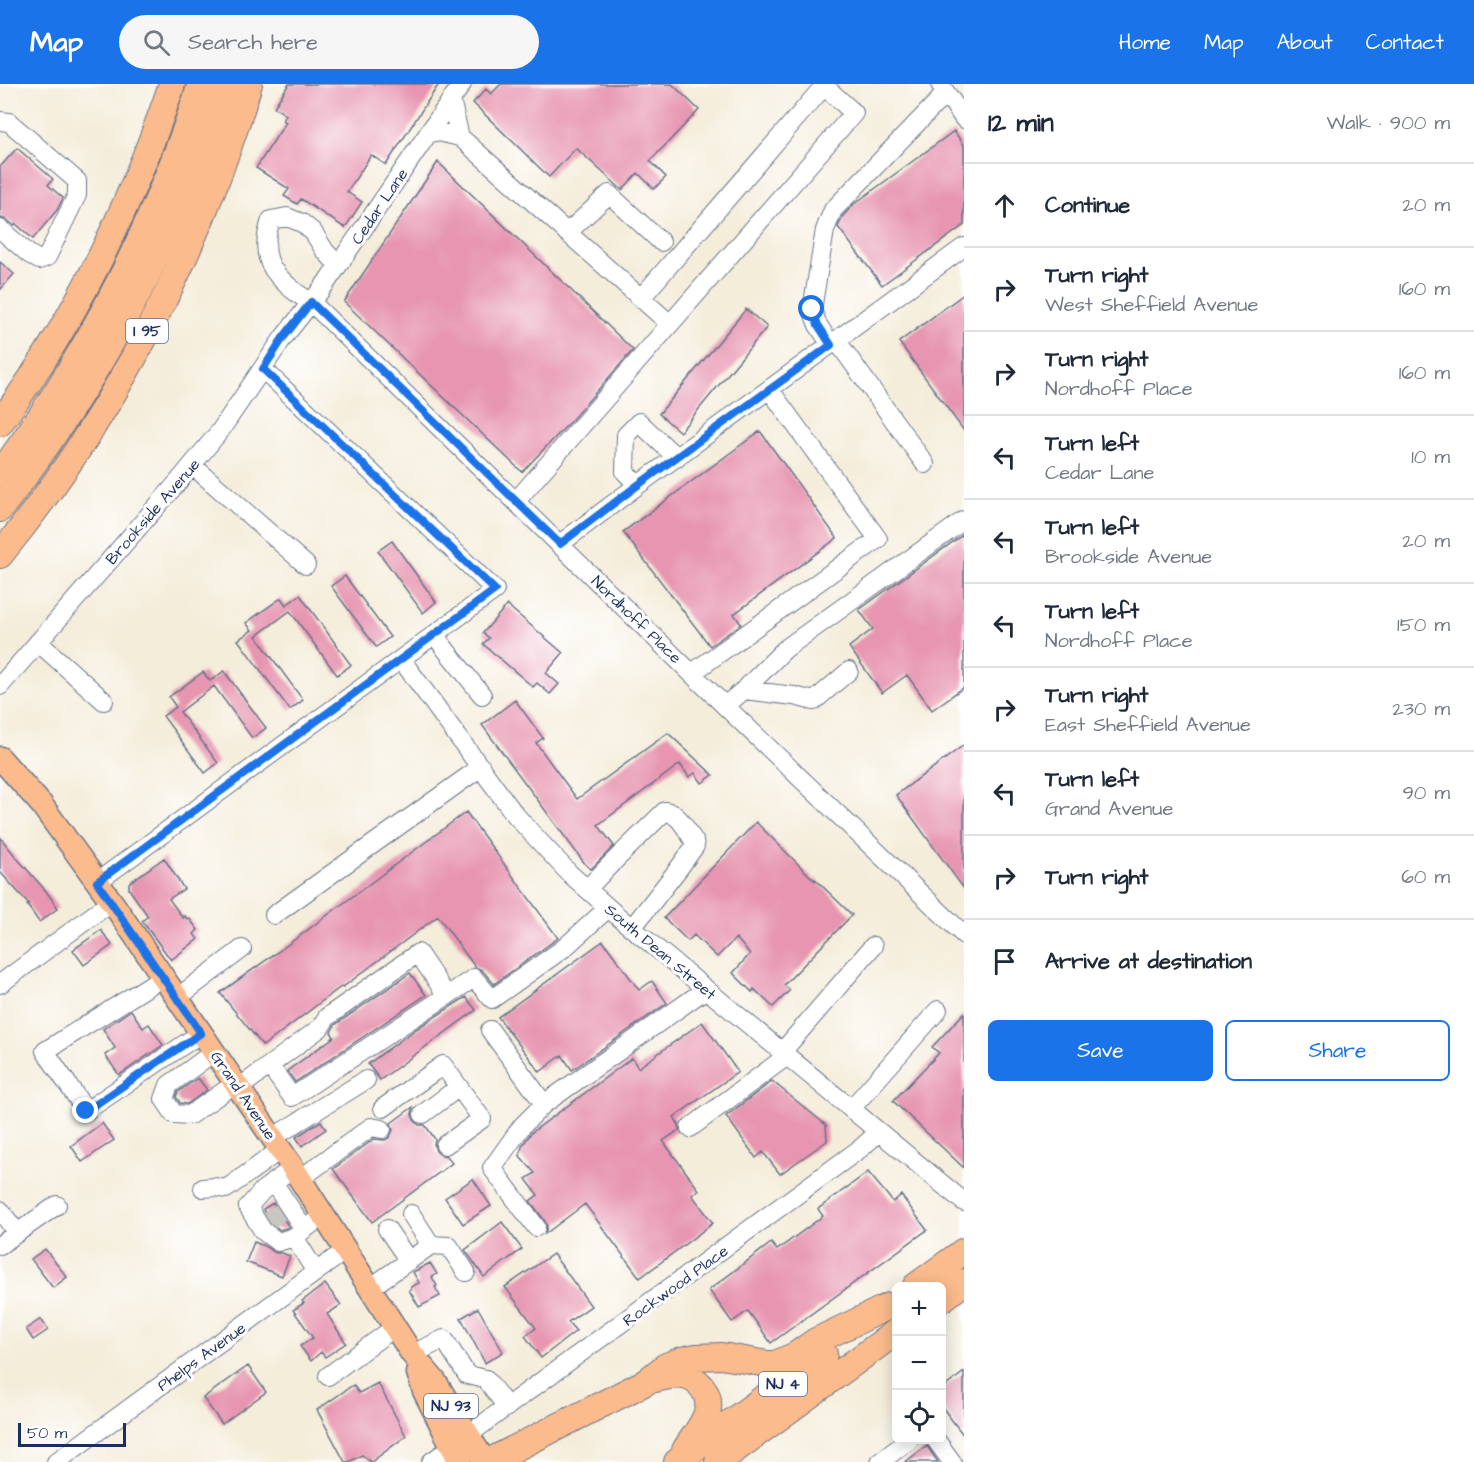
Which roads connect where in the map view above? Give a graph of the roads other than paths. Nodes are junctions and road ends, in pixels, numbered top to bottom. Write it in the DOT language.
graph roads {
  1 [pos="172,84"];
  2 [pos="201,84"];
  3 [pos="223,84"];
  4 [pos="249,84"];
  5 [pos="462,84"];
  6 [pos="823,85"];
  7 [pos="943,89"];
  8 [pos="451,100"];
  9 [pos="964,119"];
  10 [pos="0,121"];
  11 [pos="430,130"];
  12 [pos="460,138"];
  13 [pos="0,229"];
  14 [pos="567,232"];
  15 [pos="662,242"];
  16 [pos="964,248"];
  17 [pos="338,265"];
  18 [pos="641,298"];
  19 [pos="311,302"];
  20 [pos="670,324"];
  21 [pos="292,326"];
  22 [pos="834,343"];
  23 [pos="263,369"];
  24 [pos="770,390"];
  25 [pos="0,423"];
  26 [pos="677,458"];
  27 [pos="925,464"];
  28 [pos="192,465"];
  29 [pos="0,474"];
  30 [pos="638,485"];
  31 [pos="516,501"];
  32 [pos="0,509"];
  33 [pos="964,520"];
  34 [pos="560,544"];
  35 [pos="0,555"];
  36 [pos="306,565"];
  37 [pos="435,634"];
  38 [pos="38,642"];
  39 [pos="401,659"];
  40 [pos="849,670"];
  41 [pos="692,673"];
  42 [pos="0,686"];
  43 [pos="744,690"];
  44 [pos="482,695"];
  45 [pos="104,701"];
  46 [pos="725,706"];
  47 [pos="0,760"];
  48 [pos="481,767"];
  49 [pos="97,882"];
  50 [pos="587,889"];
  51 [pos="111,902"];
  52 [pos="608,908"];
  53 [pos="274,915"];
  54 [pos="633,928"];
  55 [pos="964,935"];
  56 [pos="873,946"];
  57 [pos="242,949"];
  58 [pos="163,977"];
  59 [pos="0,984"];
  60 [pos="706,989"];
  61 [pos="447,996"];
  62 [pos="177,998"];
  63 [pos="938,1010"];
  64 [pos="490,1030"];
  65 [pos="201,1033"];
  66 [pos="214,1052"];
  67 [pos="785,1054"];
  68 [pos="276,1074"];
  69 [pos="366,1080"];
  70 [pos="237,1086"];
  71 [pos="459,1087"];
  72 [pos="544,1104"];
  73 [pos="383,1108"];
  74 [pos="850,1109"];
  75 [pos="423,1114"];
  76 [pos="690,1128"];
  77 [pos="382,1129"];
  78 [pos="879,1132"];
  79 [pos="445,1145"];
  80 [pos="286,1158"];
  81 [pos="273,1182"];
  82 [pos="203,1188"];
  83 [pos="964,1202"];
  84 [pos="57,1205"];
  85 [pos="0,1210"];
  86 [pos="411,1214"];
  87 [pos="324,1215"];
  88 [pos="275,1216"];
  89 [pos="536,1227"];
  90 [pos="387,1229"];
  91 [pos="17,1233"];
  92 [pos="299,1233"];
  93 [pos="0,1245"];
  94 [pos="431,1245"];
  95 [pos="346,1250"];
  96 [pos="964,1251"];
  97 [pos="409,1261"];
  98 [pos="316,1272"];
  99 [pos="466,1272"];
  100 [pos="923,1282"];
  101 [pos="964,1282"];
  102 [pos="370,1288"];
  103 [pos="946,1296"];
  104 [pos="892,1304"];
  105 [pos="892,1305"];
  106 [pos="395,1328"];
  107 [pos="892,1336"];
  108 [pos="412,1354"];
  109 [pos="328,1376"];
  110 [pos="646,1382"];
  111 [pos="507,1407"];
  112 [pos="788,1412"];
  113 [pos="904,1444"];
  114 [pos="939,1444"];
  115 [pos="460,1448"];
  116 [pos="57,1462"];
  117 [pos="431,1462"];
  118 [pos="486,1462"];
  119 [pos="677,1462"];
  120 [pos="718,1462"];
  121 [pos="746,1462"];
  122 [pos="880,1462"];
  123 [pos="952,1462"];
  1 -- 25 [label="highway"];
  2 -- 29 [label="highway, I 95"];
  3 -- 32 [label="highway, I 95"];
  4 -- 35 [label="highway, I 95"];
  5 -- 8 [label="street, Cedar Lane"];
  6 -- 18 [label="street"];
  6 -- 20 [label="street"];
  7 -- 9 [label="street"];
  7 -- 22 [label="street"];
  8 -- 11 [label="street, Cedar Lane"];
  8 -- 12 [label="street"];
  10 -- 13 [label="street"];
  11 -- 12 [label="street"];
  11 -- 17 [label="street, Cedar Lane"];
  12 -- 14 [label="street"];
  14 -- 15 [label="street"];
  14 -- 18 [label="street"];
  16 -- 22 [label="street"];
  17 -- 19 [label="street, Cedar Lane"];
  17 -- 19 [label="street, Nordhoff Place"];
  18 -- 20 [label="street"];
  19 -- 21 [label="street, Cedar Lane"];
  19 -- 31 [label="street, Nordhoff Place"];
  20 -- 31 [label="street"];
  21 -- 23 [label="street, Brookside Avenue"];
  22 -- 24 [label="street"];
  22 -- 27 [label="street"];
  23 -- 28 [label="street, Brookside Avenue"];
  23 -- 37 [label="street"];
  24 -- 26 [label="street"];
  24 -- 41 [label="street"];
  26 -- 30 [label="street"];
  26 -- 30 [label="street"];
  28 -- 36 [label="street"];
  28 -- 38 [label="street, Brookside Avenue"];
  30 -- 34 [label="street"];
  31 -- 34 [label="street, Nordhoff Place"];
  33 -- 43 [label="street"];
  34 -- 41 [label="street, Nordhoff Place"];
  37 -- 39 [label="street"];
  37 -- 44 [label="street"];
  38 -- 42 [label="street, Brookside Avenue"];
  38 -- 45 [label="street"];
  39 -- 48 [label="street, South Dean Street"];
  39 -- 49 [label="street"];
  40 -- 43 [label="street"];
  41 -- 46 [label="street, Nordhoff Place"];
  43 -- 46 [label="street"];
  46 -- 55 [label="street, Nordhoff Place"];
  47 -- 49 [label="main road, Grand Avenue / NJ 93"];
  48 -- 50 [label="street, South Dean Street"];
  48 -- 53 [label="street"];
  49 -- 51 [label="main road, Grand Avenue / NJ 93"];
  50 -- 52 [label="street, South Dean Street"];
  50 -- 54 [label="street"];
  51 -- 58 [label="main road, Grand Avenue / NJ 93"];
  51 -- 59 [label="street"];
  52 -- 54 [label="street, South Dean Street"];
  52 -- 61 [label="street"];
  54 -- 60 [label="street, South Dean Street"];
  56 -- 67 [label="street"];
  57 -- 62 [label="street"];
  58 -- 62 [label="main road, Grand Avenue / NJ 93"];
  58 -- 65 [label="street"];
  60 -- 67 [label="street, South Dean Street"];
  60 -- 72 [label="street"];
  61 -- 68 [label="street"];
  61 -- 68 [label="street"];
  62 -- 65 [label="main road, Grand Avenue / NJ 93"];
  63 -- 74 [label="street"];
  64 -- 72 [label="street"];
  65 -- 66 [label="main road, Grand Avenue / NJ 93"];
  66 -- 70 [label="main road, Grand Avenue / NJ 93"];
  66 -- 70 [label="street"];
  67 -- 74 [label="street, South Dean Street"];
  67 -- 76 [label="street"];
  68 -- 70 [label="street"];
  69 -- 80 [label="street"];
  70 -- 80 [label="main road, Grand Avenue / NJ 93"];
  71 -- 73 [label="street"];
  71 -- 75 [label="street"];
  71 -- 79 [label="street"];
  72 -- 89 [label="street"];
  74 -- 78 [label="street, South Dean Street"];
  77 -- 80 [label="street"];
  78 -- 83 [label="street, South Dean Street"];
  78 -- 111 [label="street, Rockwood Place"];
  80 -- 81 [label="street"];
  80 -- 82 [label="street"];
  80 -- 87 [label="main road, Grand Avenue / NJ 93"];
  81 -- 88 [label="street"];
  81 -- 88 [label="street"];
  84 -- 91 [label="street"];
  85 -- 91 [label="street"];
  86 -- 94 [label="street"];
  87 -- 92 [label="street"];
  87 -- 95 [label="main road, Grand Avenue / NJ 93"];
  88 -- 92 [label="street"];
  88 -- 92 [label="street"];
  90 -- 97 [label="street"];
  91 -- 93 [label="street"];
  92 -- 98 [label="street"];
  94 -- 97 [label="street"];
  94 -- 99 [label="street"];
  95 -- 98 [label="street, Phelps Avenue"];
  95 -- 102 [label="main road, Grand Avenue / NJ 93"];
  96 -- 100 [label="highway"];
  97 -- 102 [label="street"];
  98 -- 116 [label="street, Phelps Avenue"];
  101 -- 103 [label="highway"];
  102 -- 106 [label="main road, Grand Avenue / NJ 93"];
  104 -- 110 [label="highway"];
  105 -- 119 [label="highway, NJ 4"];
  106 -- 108 [label="main road, Grand Avenue / NJ 93"];
  106 -- 109 [label="street"];
  107 -- 112 [label="highway, NJ 4"];
  108 -- 111 [label="street"];
  108 -- 115 [label="main road, Grand Avenue / NJ 93"];
  110 -- 118 [label="highway"];
  110 -- 119 [label="highway"];
  111 -- 115 [label="street, Rockwood Place"];
  112 -- 120 [label="highway, NJ 4"];
  112 -- 121 [label="highway"];
  113 -- 122 [label="street"];
  114 -- 123 [label="street"];
  115 -- 117 [label="street, Rockwood Place"];
  115 -- 118 [label="main road, Grand Avenue / NJ 93"];
}
